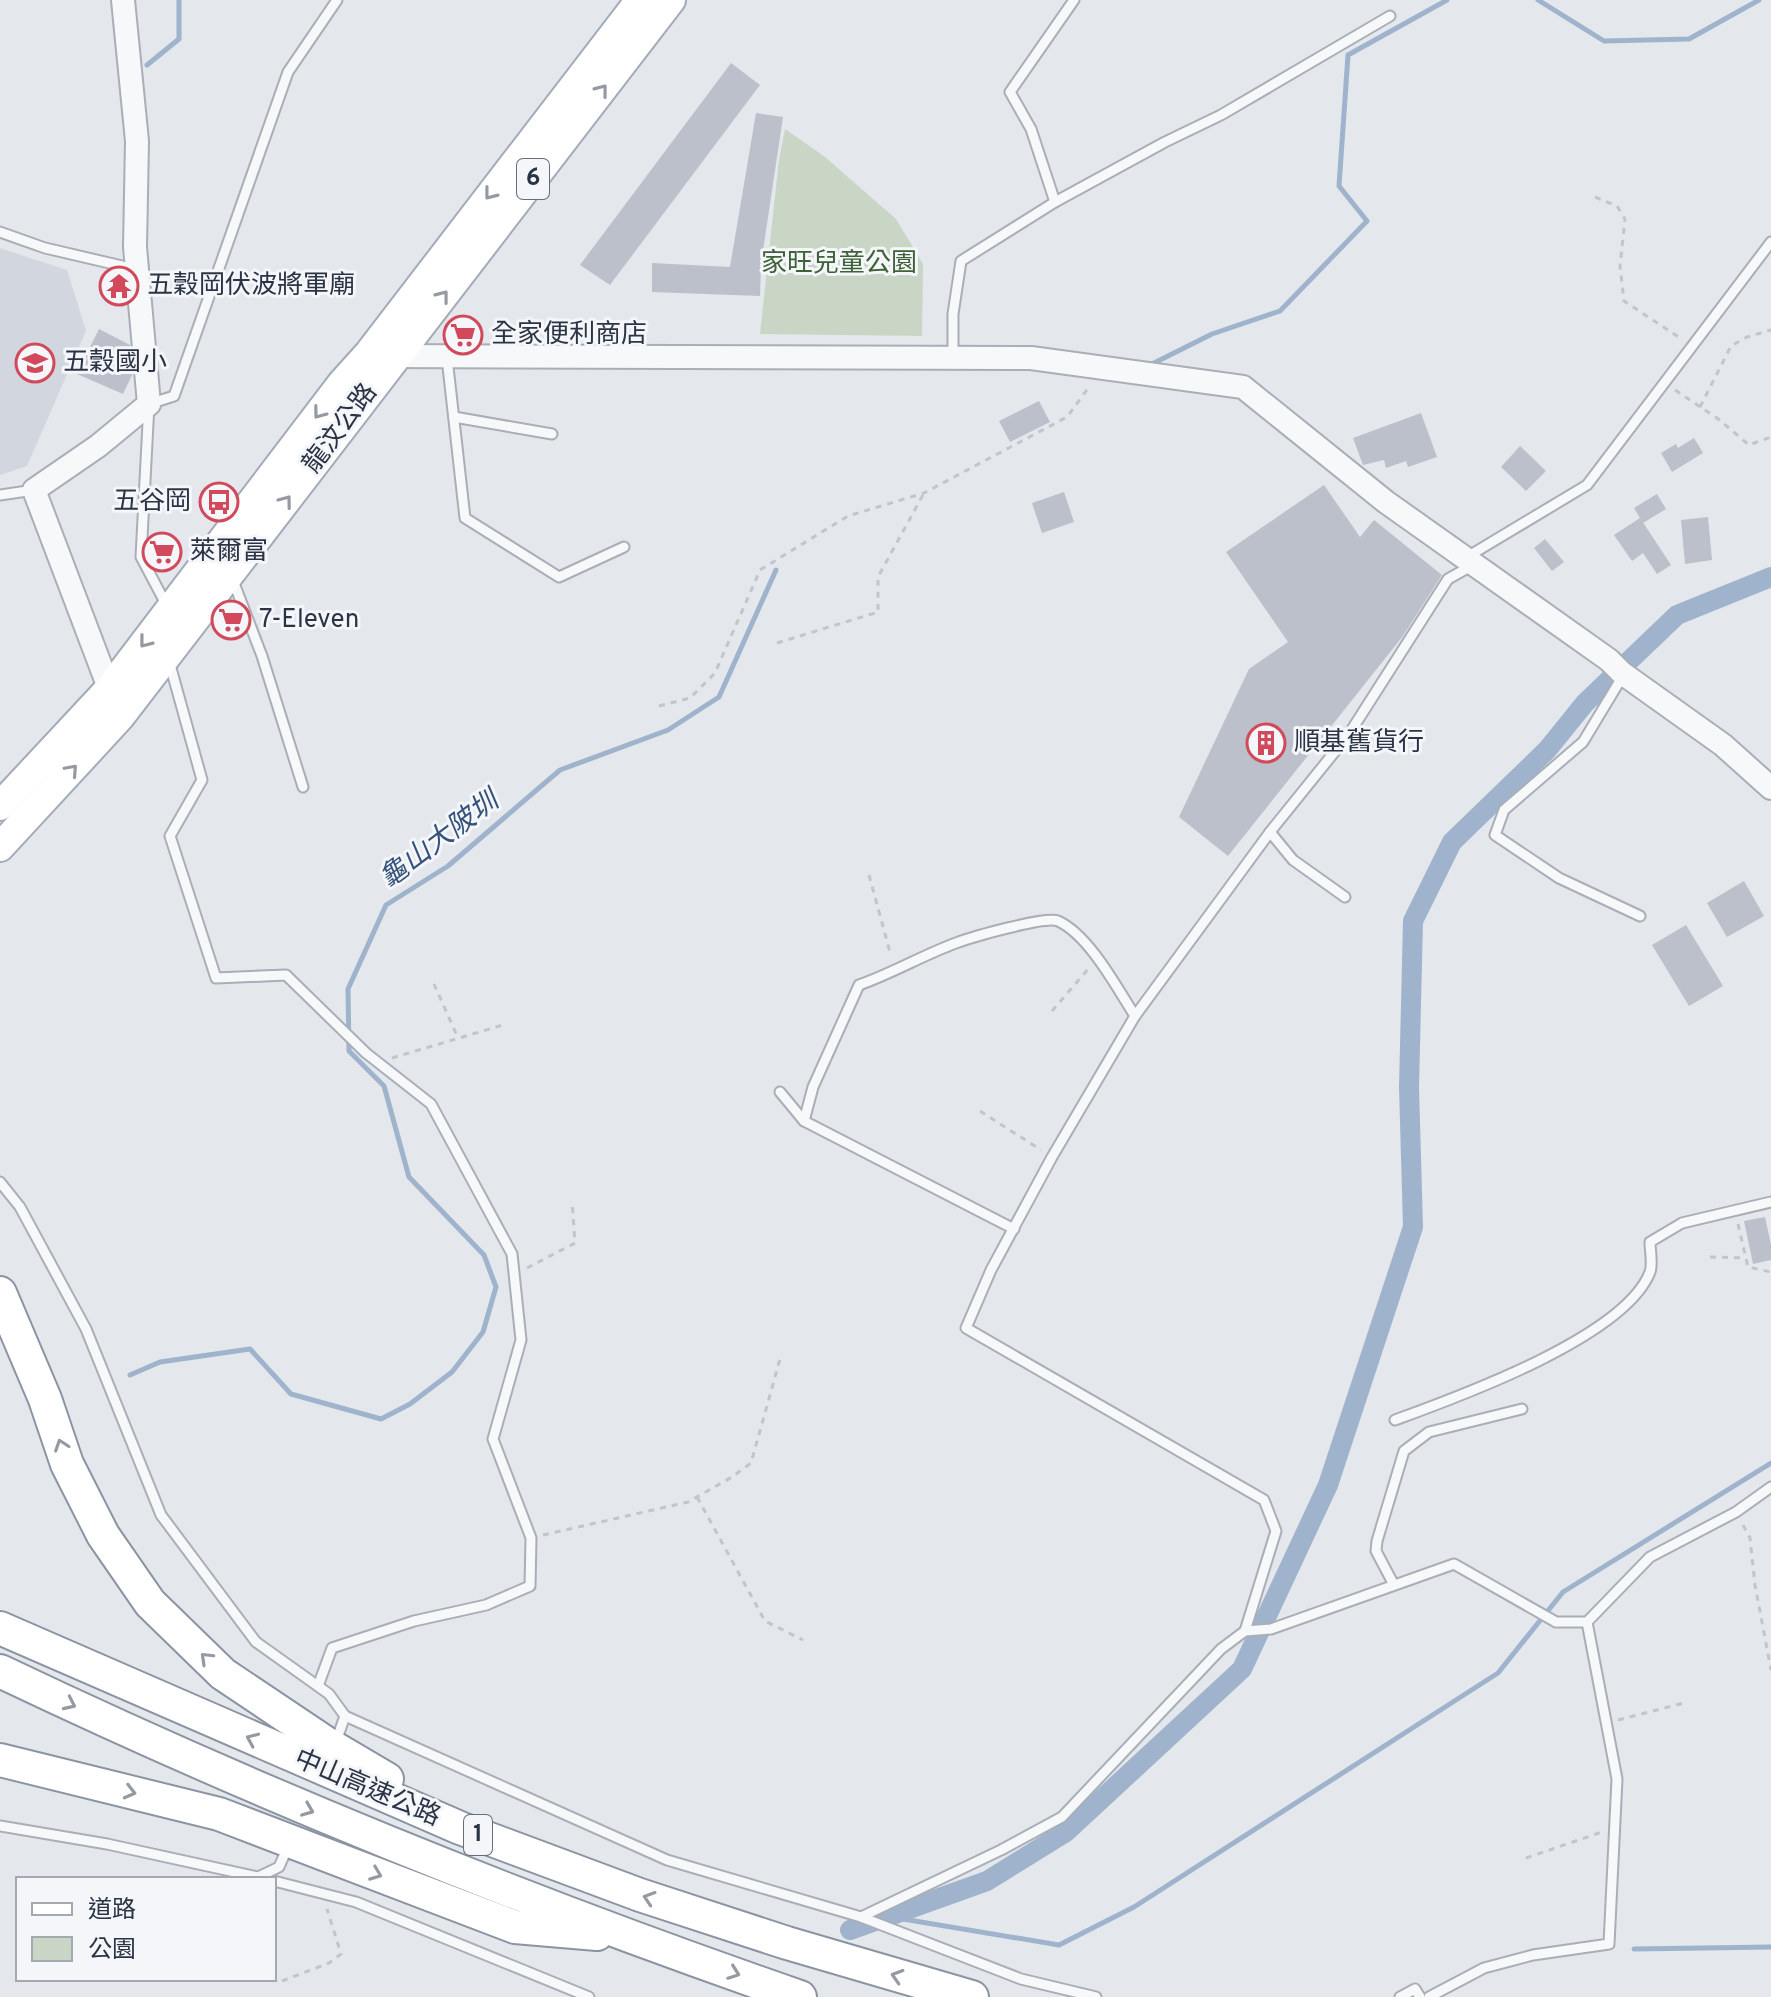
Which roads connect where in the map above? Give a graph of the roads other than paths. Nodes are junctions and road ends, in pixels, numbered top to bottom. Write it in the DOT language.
graph roads {
  1 [pos="123,0"];
  2 [pos="337,0"];
  3 [pos="640,0"];
  4 [pos="671,0"];
  5 [pos="1074,0"];
  6 [pos="1390,16"];
  7 [pos="1055,202"];
  8 [pos="0,232"];
  9 [pos="1771,242"];
  10 [pos="137,270"];
  11 [pos="382,355"];
  12 [pos="447,358"];
  13 [pos="953,358"];
  14 [pos="149,404"];
  15 [pos="454,417"];
  16 [pos="552,434"];
  17 [pos="34,490"];
  18 [pos="0,495"];
  19 [pos="624,547"];
  20 [pos="1469,562"];
  21 [pos="220,566"];
  22 [pos="178,620"];
  23 [pos="167,655"];
  24 [pos="1618,669"];
  25 [pos="110,688"];
  26 [pos="120,717"];
  27 [pos="303,787"];
  28 [pos="1771,788"];
  29 [pos="9,796"];
  30 [pos="38,807"];
  31 [pos="1270,832"];
  32 [pos="3,848"];
  33 [pos="1345,897"];
  34 [pos="1640,916"];
  35 [pos="1135,1016"];
  36 [pos="780,1092"];
  37 [pos="804,1121"];
  38 [pos="0,1182"];
  39 [pos="1771,1202"];
  40 [pos="1014,1229"];
  41 [pos="0,1293"];
  42 [pos="1522,1409"];
  43 [pos="1395,1420"];
  44 [pos="1771,1487"];
  45 [pos="1394,1585"];
  46 [pos="1587,1622"];
  47 [pos="0,1628"];
  48 [pos="1245,1631"];
  49 [pos="0,1671"];
  50 [pos="318,1686"];
  51 [pos="345,1716"];
  52 [pos="339,1733"];
  53 [pos="0,1760"];
  54 [pos="0,1826"];
  55 [pos="482,1836"];
  56 [pos="286,1851"];
  57 [pos="257,1877"];
  58 [pos="264,1877"];
  59 [pos="276,1882"];
  60 [pos="862,1917"];
  61 [pos="637,1938"];
  62 [pos="587,1997"];
  63 [pos="800,1997"];
  64 [pos="972,1997"];
  65 [pos="1096,1997"];
  66 [pos="1400,1997"];
  67 [pos="1420,1997"];
  68 [pos="1429,1997"];
  1 -- 10 [label="street"];
  2 -- 14 [label="lane"];
  3 -- 11 [label="main road, 龍汶公路 / 6, one-way"];
  11 -- 4 [label="main road, 龍汶公路 / 6, one-way"];
  5 -- 7 [label="lane"];
  6 -- 7 [label="lane"];
  7 -- 13 [label="lane"];
  8 -- 10 [label="lane"];
  9 -- 20 [label="lane"];
  10 -- 14 [label="street"];
  11 -- 12 [label="street"];
  11 -- 21 [label="main road, 龍汶公路 / 6"];
  12 -- 13 [label="street"];
  12 -- 15 [label="lane"];
  13 -- 20 [label="street"];
  14 -- 17 [label="street"];
  14 -- 22 [label="lane"];
  15 -- 16 [label="lane"];
  15 -- 19 [label="lane"];
  17 -- 18 [label="lane"];
  17 -- 25 [label="street"];
  20 -- 24 [label="street"];
  20 -- 31 [label="lane"];
  21 -- 22 [label="main road, 龍汶公路 / 6"];
  21 -- 27 [label="lane"];
  22 -- 23 [label="main road, 龍汶公路 / 6"];
  22 -- 25 [label="main road, 龍汶公路 / 6, one-way"];
  23 -- 26 [label="main road, 龍汶公路 / 6"];
  23 -- 50 [label="lane"];
  24 -- 28 [label="street"];
  24 -- 34 [label="lane"];
  25 -- 26 [label="street"];
  25 -- 29 [label="main road, 龍汶公路 / 6"];
  30 -- 26 [label="main road, 龍汶公路 / 6, one-way"];
  29 -- 30 [label="main road"];
  30 -- 32 [label="main road, 龍汶公路 / 6"];
  31 -- 33 [label="lane"];
  31 -- 35 [label="lane"];
  35 -- 37 [label="lane"];
  35 -- 40 [label="lane"];
  36 -- 37 [label="lane"];
  37 -- 40 [label="lane"];
  38 -- 50 [label="lane"];
  39 -- 43 [label="lane"];
  40 -- 48 [label="lane"];
  55 -- 41 [label="highway, one-way"];
  42 -- 45 [label="lane"];
  44 -- 46 [label="lane"];
  45 -- 46 [label="lane"];
  45 -- 48 [label="lane"];
  46 -- 68 [label="lane"];
  55 -- 47 [label="highway, 中山高速公路 / 1, one-way"];
  48 -- 60 [label="lane"];
  49 -- 61 [label="highway, 中山高速公路 / 1, one-way"];
  50 -- 51 [label="lane"];
  51 -- 52 [label="lane"];
  51 -- 60 [label="lane"];
  53 -- 61 [label="highway, one-way"];
  54 -- 57 [label="lane"];
  64 -- 55 [label="highway, 中山高速公路 / 1, one-way"];
  56 -- 58 [label="lane"];
  59 -- 62 [label="lane"];
  60 -- 65 [label="lane"];
  61 -- 63 [label="highway, 中山高速公路 / 1, one-way"];
  66 -- 67 [label="lane"];
}
